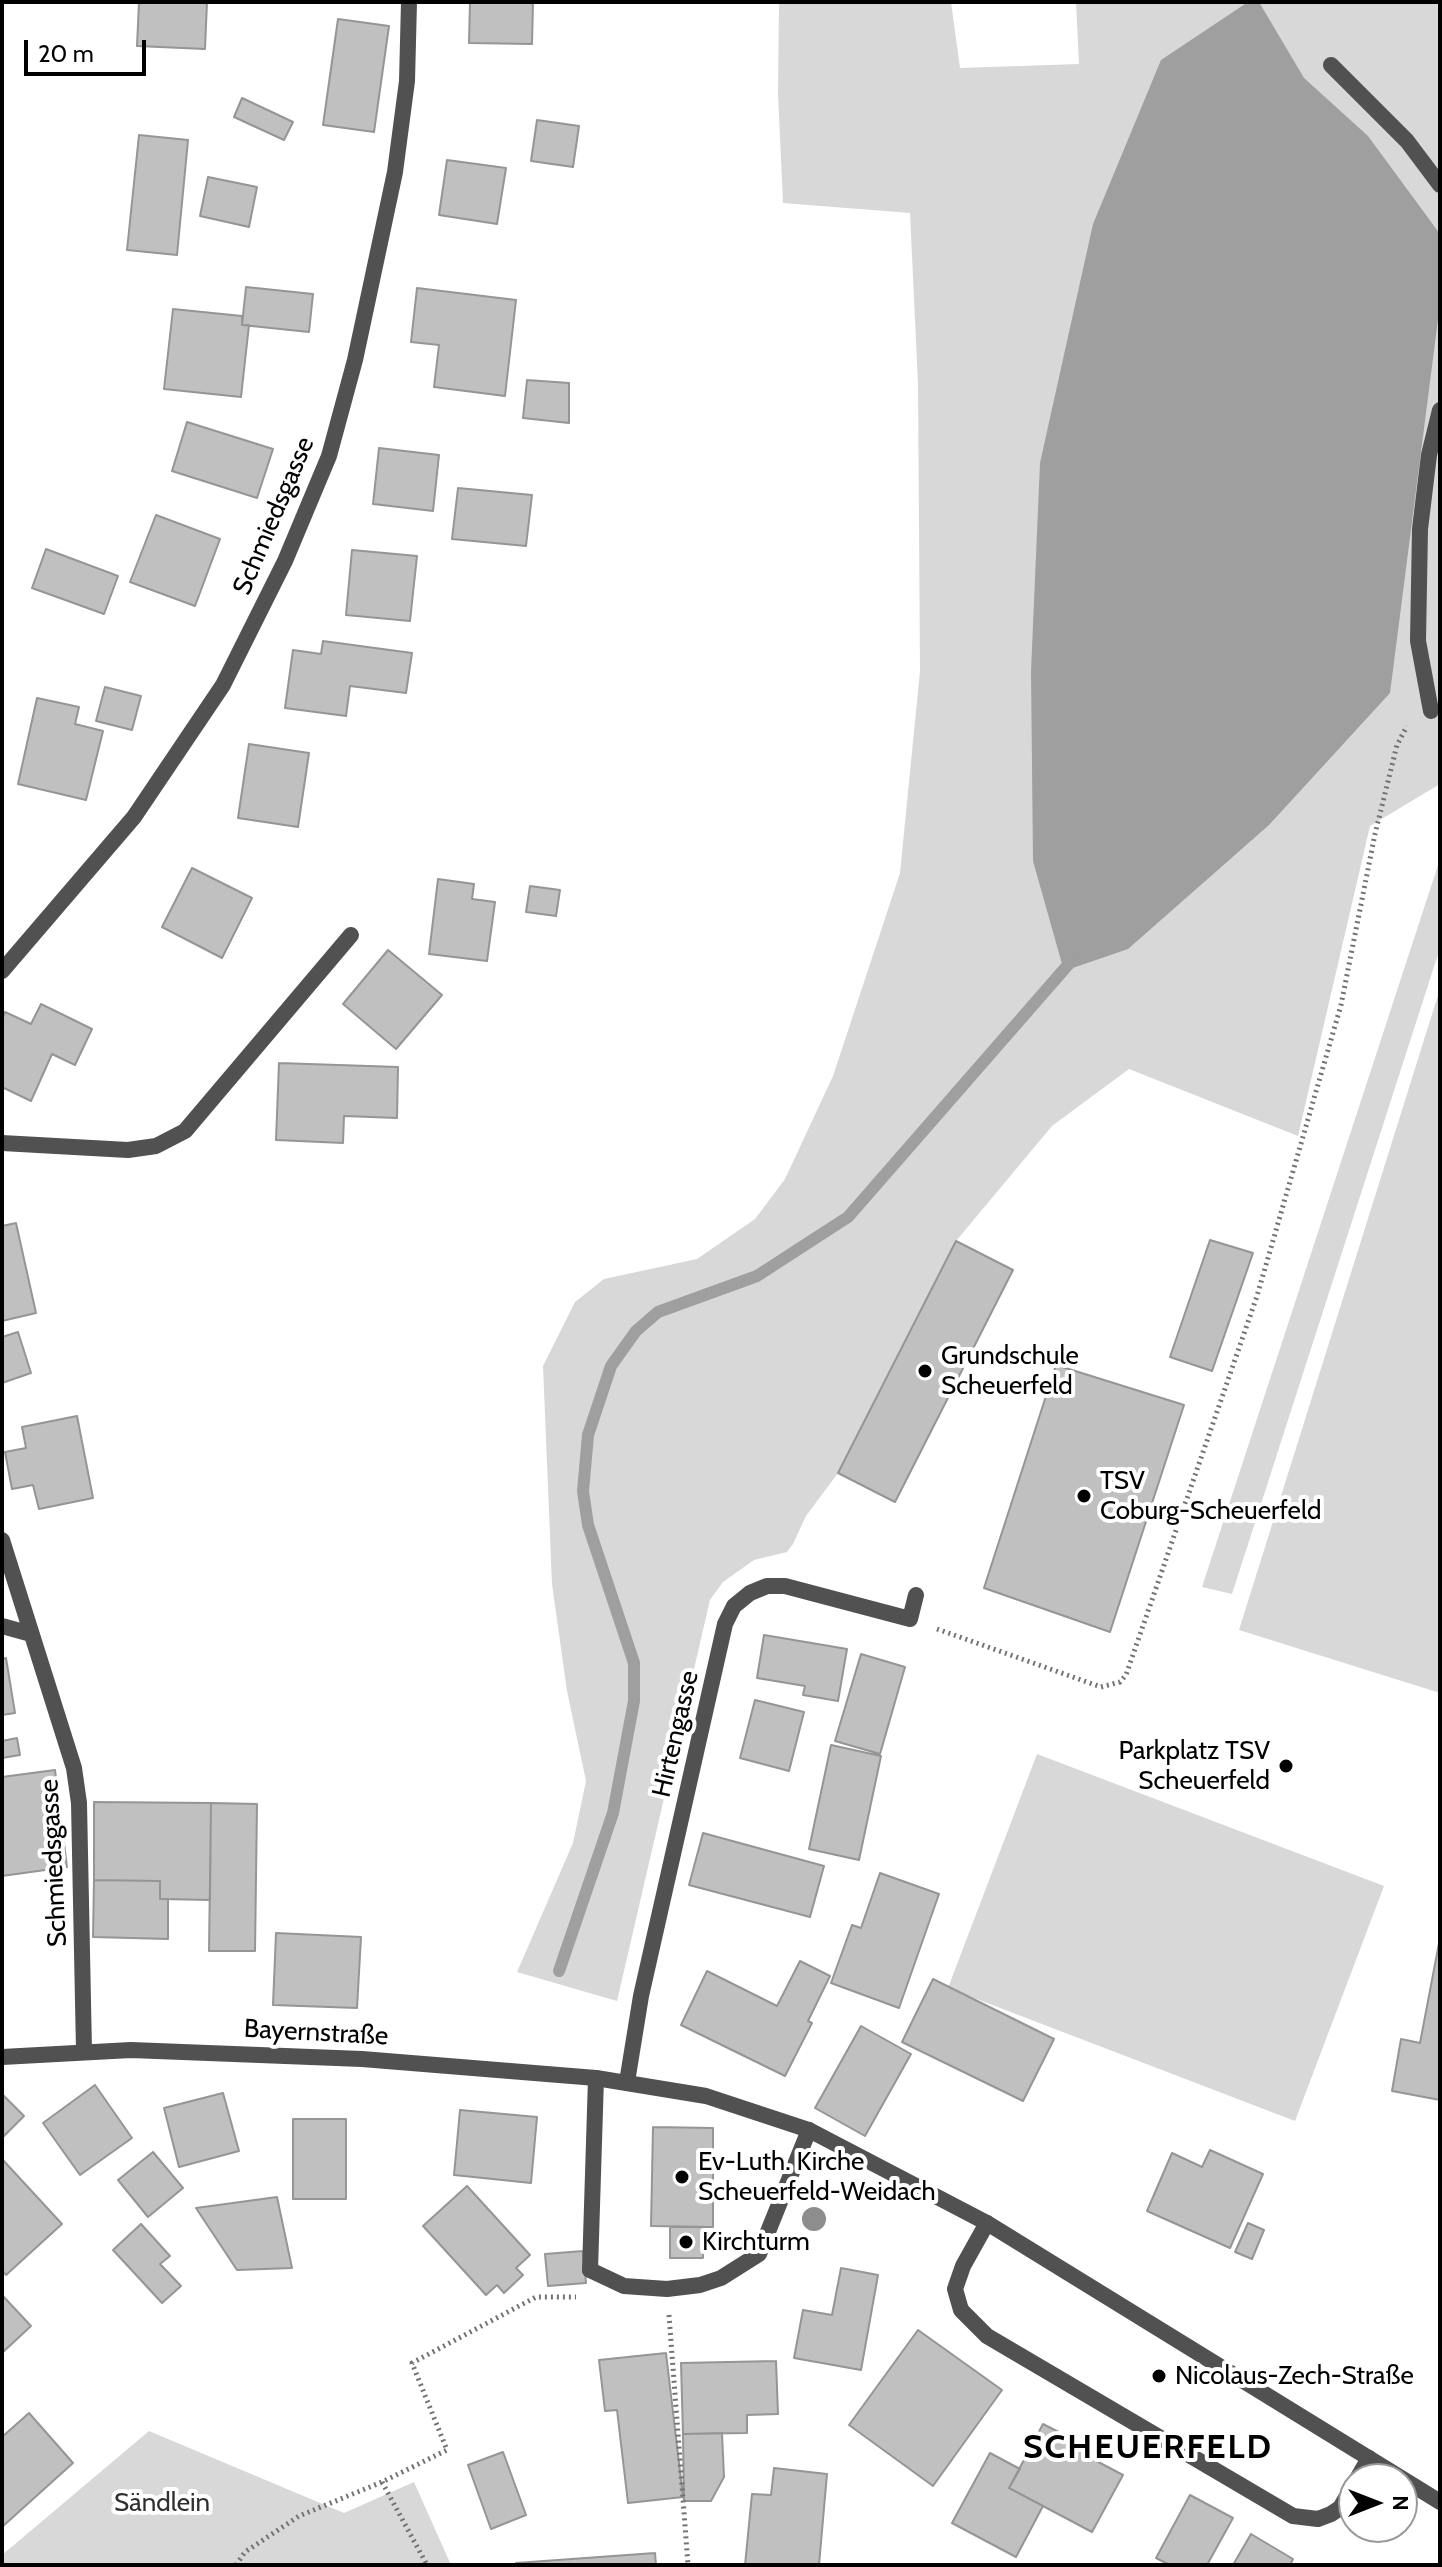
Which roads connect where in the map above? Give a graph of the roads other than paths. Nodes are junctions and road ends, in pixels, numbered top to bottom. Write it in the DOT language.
graph roads {
  1 [pos="409,2"];
  2 [pos="1331,65"];
  3 [pos="1440,185"];
  4 [pos="1440,410"];
  5 [pos="1431,711"];
  6 [pos="351,935"];
  7 [pos="2,971"];
  8 [pos="2,1143"];
  9 [pos="2,1540"];
  10 [pos="916,1595"];
  11 [pos="2,1626"];
  12 [pos="31,1634"];
  13 [pos="84,2051"];
  14 [pos="2,2057"];
  15 [pos="596,2078"];
  16 [pos="627,2082"];
  17 [pos="809,2130"];
  18 [pos="987,2223"];
  19 [pos="1369,2458"];
  20 [pos="1366,2463"];
  21 [pos="1440,2502"];
  22 [pos="1338,2509"];
  1 -- 7 [label="street, Schmiedsgasse"];
  2 -- 3 [label="street"];
  4 -- 5 [label="street"];
  6 -- 8 [label="street"];
  9 -- 12 [label="street, Schmiedsgasse"];
  10 -- 16 [label="street, Hirtengasse"];
  11 -- 12 [label="street"];
  12 -- 13 [label="street, Schmiedsgasse"];
  13 -- 14 [label="street, Bayernstraße"];
  13 -- 15 [label="street, Bayernstraße"];
  15 -- 16 [label="street, Bayernstraße"];
  15 -- 17 [label="street"];
  16 -- 17 [label="street"];
  17 -- 18 [label="street"];
  18 -- 19 [label="street"];
  18 -- 22 [label="street"];
  19 -- 20 [label="street"];
  19 -- 21 [label="street"];
}
